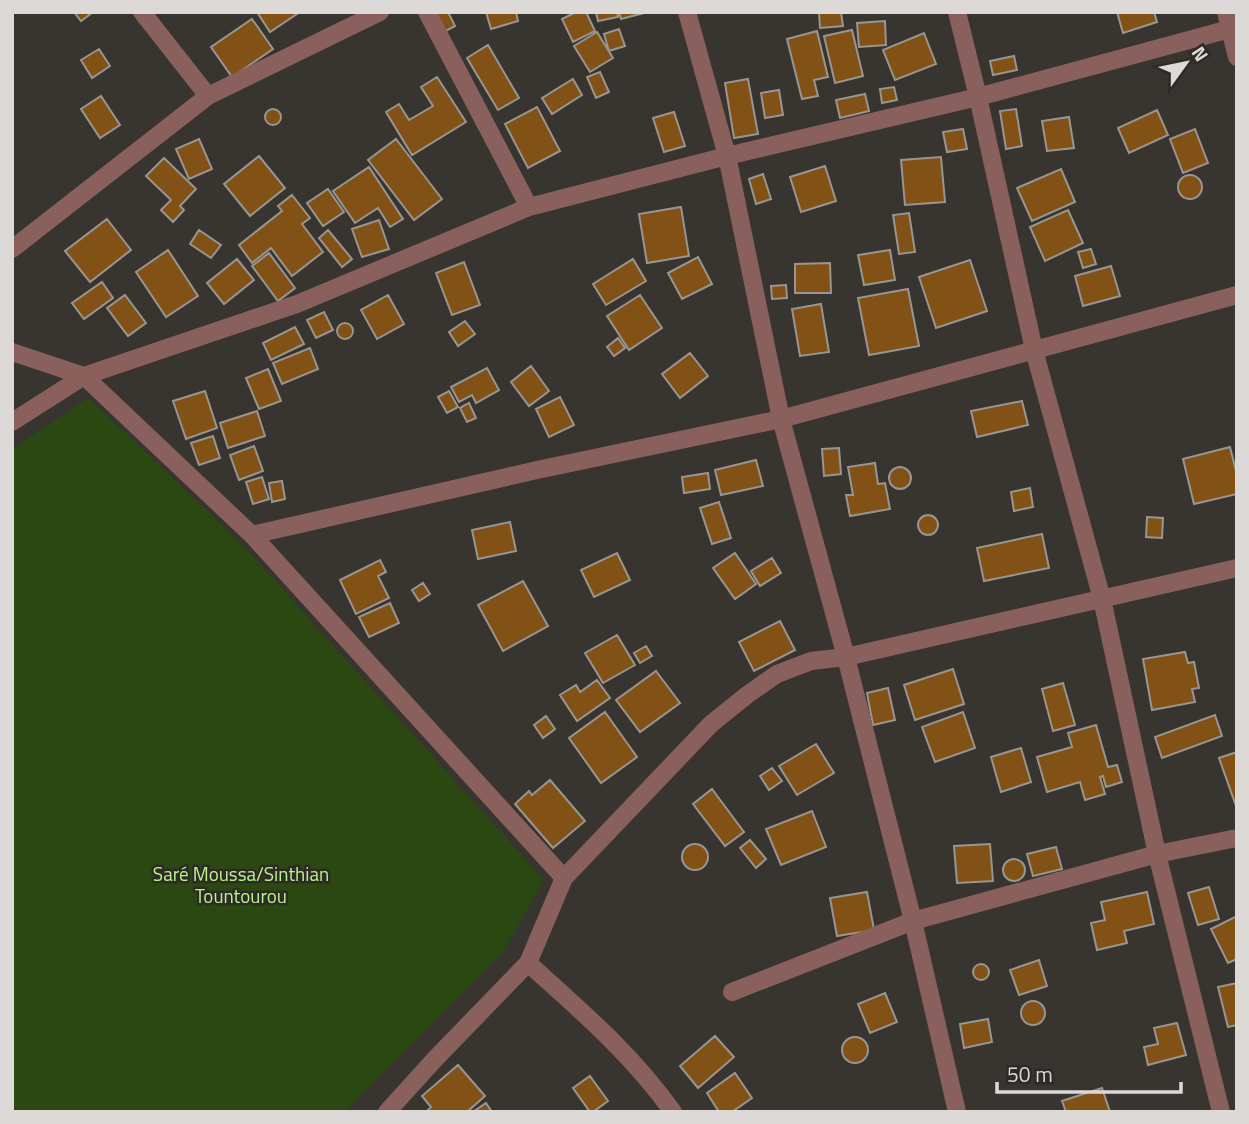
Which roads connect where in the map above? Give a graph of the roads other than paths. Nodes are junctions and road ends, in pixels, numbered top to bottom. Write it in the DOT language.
graph roads {
  1 [pos="142,12"];
  2 [pos="380,12"];
  3 [pos="428,12"];
  4 [pos="687,12"];
  5 [pos="957,12"];
  6 [pos="1231,23"];
  7 [pos="1237,57"];
  8 [pos="208,96"];
  9 [pos="978,97"];
  10 [pos="727,156"];
  11 [pos="529,207"];
  12 [pos="12,249"];
  13 [pos="1237,295"];
  14 [pos="1034,350"];
  15 [pos="12,352"];
  16 [pos="83,376"];
  17 [pos="781,419"];
  18 [pos="12,422"];
  19 [pos="252,535"];
  20 [pos="1237,568"];
  21 [pos="1102,599"];
  22 [pos="846,657"];
  23 [pos="1237,838"];
  24 [pos="1157,854"];
  25 [pos="564,878"];
  26 [pos="913,921"];
  27 [pos="528,963"];
  28 [pos="732,992"];
  29 [pos="387,1112"];
  30 [pos="673,1112"];
  31 [pos="957,1112"];
  32 [pos="1221,1112"];
  1 -- 8 [label="street"];
  2 -- 8 [label="street"];
  3 -- 11 [label="street"];
  4 -- 10 [label="street"];
  5 -- 9 [label="street"];
  6 -- 7 [label="street"];
  6 -- 9 [label="street"];
  8 -- 12 [label="street"];
  9 -- 10 [label="street"];
  9 -- 14 [label="street"];
  10 -- 11 [label="street"];
  10 -- 17 [label="street"];
  11 -- 16 [label="street"];
  13 -- 14 [label="street"];
  14 -- 17 [label="street"];
  14 -- 21 [label="street"];
  15 -- 16 [label="street"];
  16 -- 18 [label="street"];
  16 -- 19 [label="street"];
  17 -- 19 [label="street"];
  17 -- 22 [label="street"];
  19 -- 25 [label="street"];
  20 -- 21 [label="street"];
  21 -- 22 [label="street"];
  21 -- 24 [label="street"];
  22 -- 25 [label="street"];
  22 -- 26 [label="street"];
  23 -- 24 [label="street"];
  24 -- 26 [label="street"];
  24 -- 32 [label="street"];
  25 -- 27 [label="street"];
  26 -- 28 [label="street"];
  26 -- 31 [label="street"];
  27 -- 29 [label="street"];
  27 -- 30 [label="street"];
}
